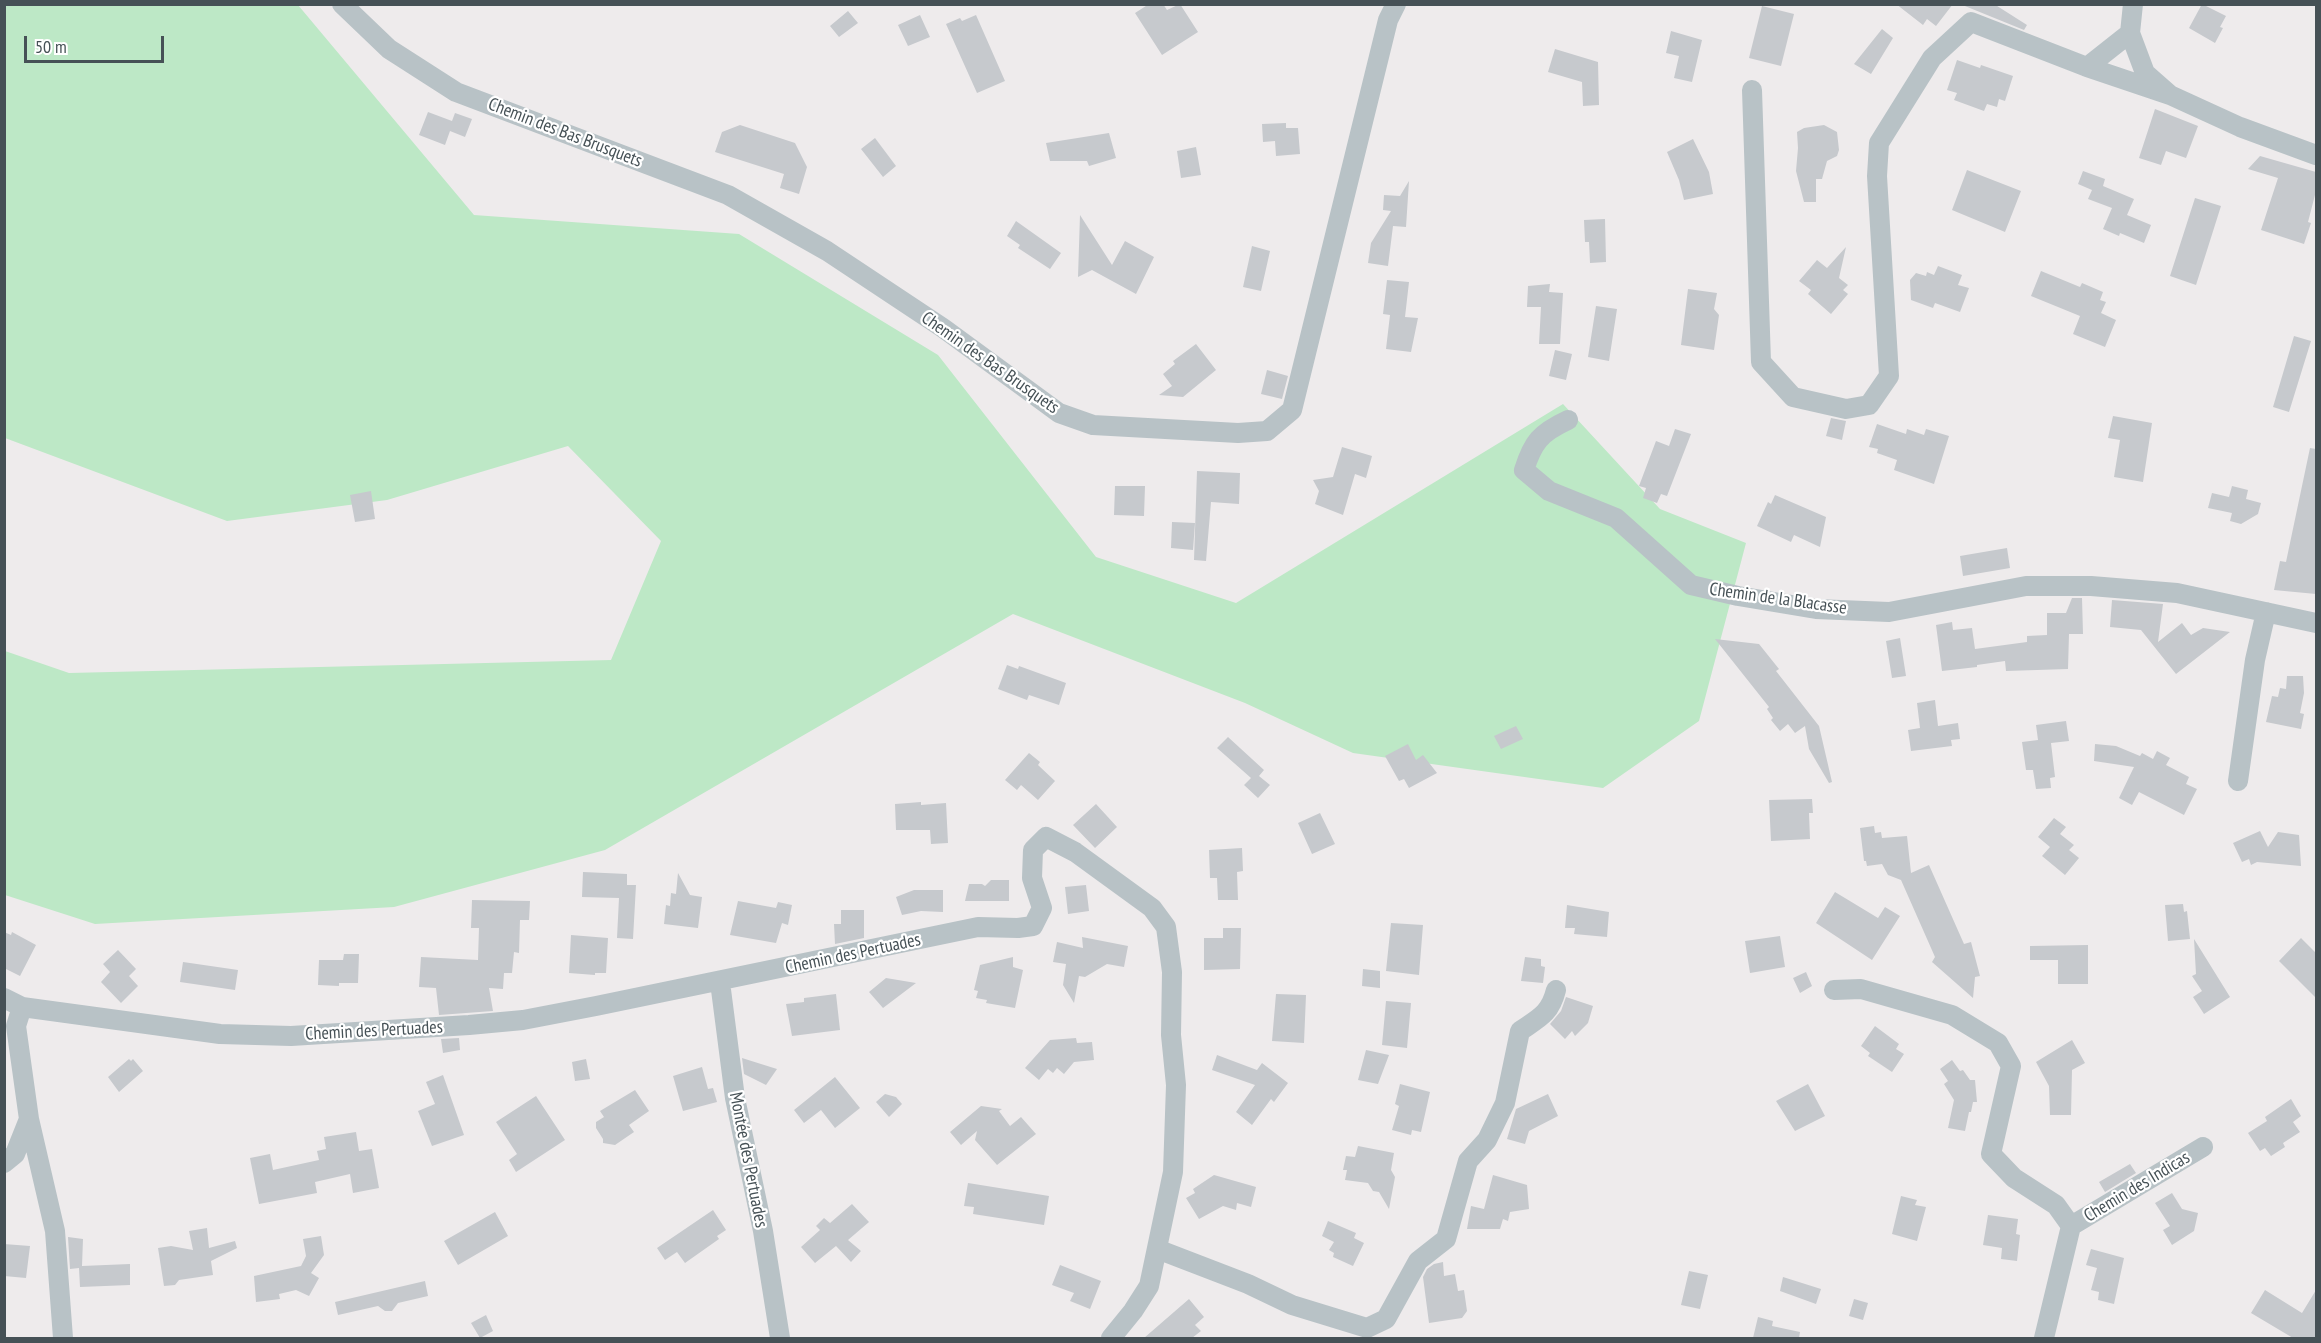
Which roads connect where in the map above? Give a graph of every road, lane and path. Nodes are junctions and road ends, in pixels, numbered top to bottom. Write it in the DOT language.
graph roads {
  1 [pos="342,4"];
  2 [pos="1396,4"];
  3 [pos="2133,4"];
  4 [pos="2130,33"];
  5 [pos="2087,67"];
  6 [pos="1752,90"];
  7 [pos="2170,95"];
  8 [pos="2316,155"];
  9 [pos="1568,420"];
  10 [pos="2266,612"];
  11 [pos="2316,623"];
  12 [pos="2238,781"];
  13 [pos="720,982"];
  14 [pos="1557,990"];
  15 [pos="1834,990"];
  16 [pos="13,1003"];
  17 [pos="29,1119"];
  18 [pos="2203,1147"];
  19 [pos="4,1163"];
  20 [pos="2071,1226"];
  21 [pos="1157,1249"];
  22 [pos="63,1338"];
  23 [pos="780,1338"];
  24 [pos="1111,1338"];
  25 [pos="2044,1338"];
  1 -- 2 [label="street, Chemin des Bas Brusquets"];
  3 -- 4 [label="street"];
  4 -- 5 [label="street"];
  4 -- 7 [label="street"];
  5 -- 6 [label="street"];
  5 -- 7 [label="street"];
  7 -- 8 [label="street"];
  9 -- 10 [label="street, Chemin de la Blacasse"];
  10 -- 11 [label="street, Chemin de la Blacasse"];
  10 -- 12 [label="street"];
  13 -- 16 [label="street, Chemin des Pertuades"];
  13 -- 21 [label="street, Chemin des Pertuades"];
  13 -- 23 [label="street, Montée des Pertuades"];
  14 -- 21 [label="street"];
  15 -- 20 [label="street, Chemin des Indicas"];
  16 -- 17 [label="street"];
  17 -- 19 [label="street"];
  17 -- 22 [label="street"];
  18 -- 20 [label="street, Chemin des Indicas"];
  20 -- 25 [label="street, Chemin des Indicas"];
  21 -- 24 [label="street, Chemin des Pertuades"];
}
